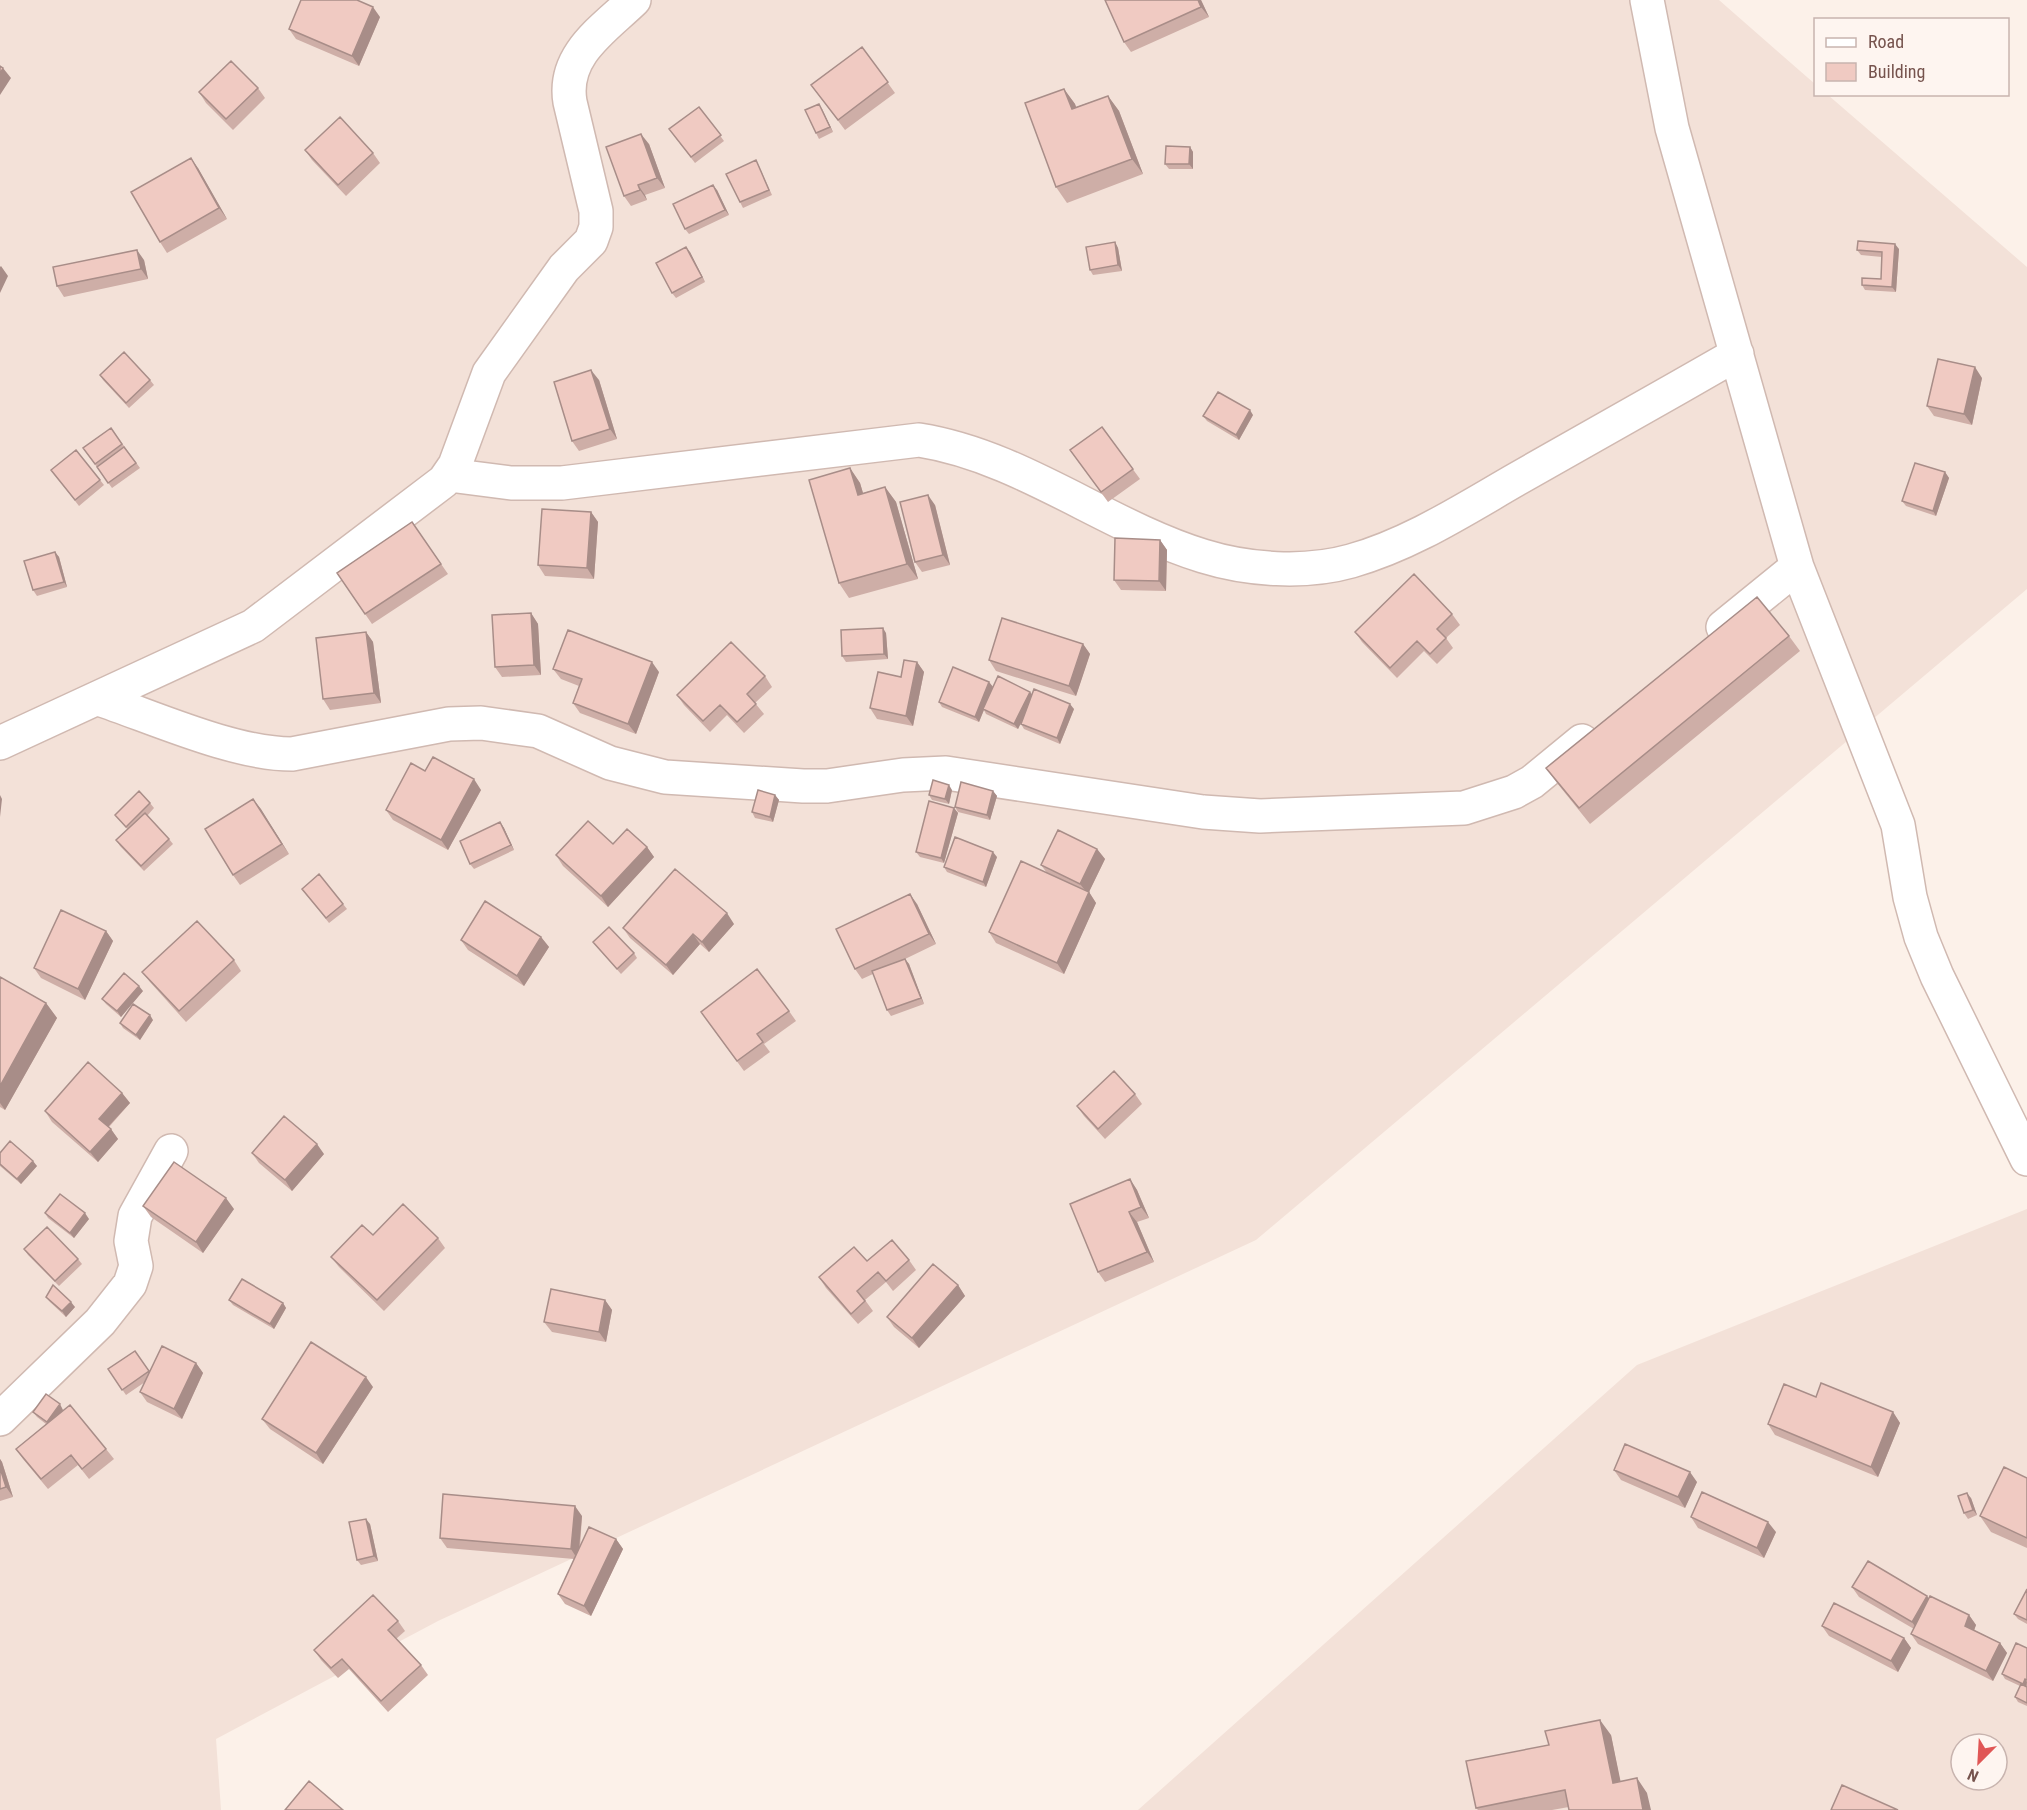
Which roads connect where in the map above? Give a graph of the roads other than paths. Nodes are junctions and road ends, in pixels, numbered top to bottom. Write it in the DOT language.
graph roads {
  1 [pos="634,0"];
  2 [pos="1647,0"];
  3 [pos="1737,354"];
  4 [pos="449,475"];
  5 [pos="1797,567"];
  6 [pos="1696,649"];
  7 [pos="99,699"];
  8 [pos="1605,723"];
  9 [pos="0,743"];
  10 [pos="171,1151"];
  11 [pos="2027,1159"];
  12 [pos="0,1419"];
  1 -- 4 [label="street"];
  2 -- 3 [label="street"];
  3 -- 4 [label="street"];
  3 -- 5 [label="street"];
  4 -- 7 [label="street"];
  5 -- 6 [label="street"];
  5 -- 11 [label="street"];
  7 -- 8 [label="street"];
  7 -- 9 [label="street"];
  10 -- 12 [label="street"];
}
